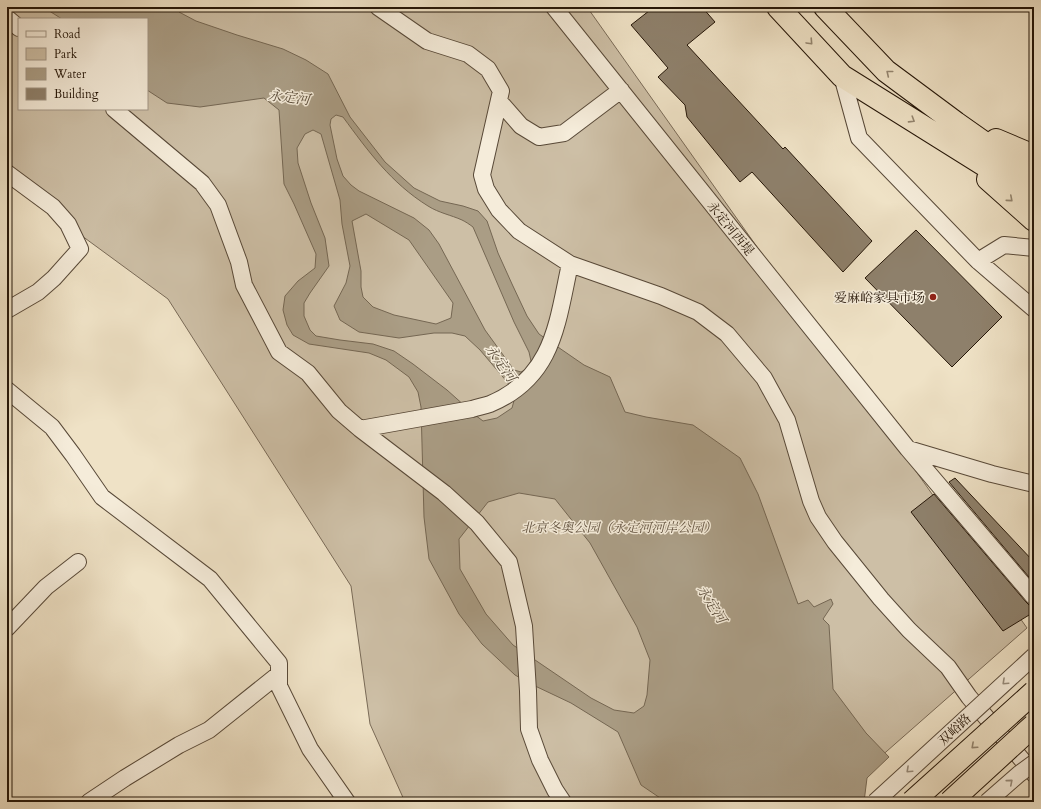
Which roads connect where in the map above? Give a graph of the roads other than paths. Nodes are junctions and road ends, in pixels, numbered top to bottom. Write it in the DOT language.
graph roads {
  1 [pos="378,7"];
  2 [pos="554,7"];
  3 [pos="825,7"];
  4 [pos="780,10"];
  5 [pos="7,18"];
  6 [pos="18,27"];
  7 [pos="842,76"];
  8 [pos="621,90"];
  9 [pos="499,101"];
  10 [pos="115,110"];
  11 [pos="956,123"];
  12 [pos="939,136"];
  13 [pos="1034,156"];
  14 [pos="7,173"];
  15 [pos="1034,178"];
  16 [pos="1034,196"];
  17 [pos="1034,220"];
  18 [pos="1034,248"];
  19 [pos="978,261"];
  20 [pos="570,264"];
  21 [pos="1034,309"];
  22 [pos="7,310"];
  23 [pos="7,390"];
  24 [pos="360,430"];
  25 [pos="908,449"];
  26 [pos="1034,484"];
  27 [pos="78,562"];
  28 [pos="1032,596"];
  29 [pos="7,628"];
  30 [pos="1034,656"];
  31 [pos="279,674"];
  32 [pos="1034,692"];
  33 [pos="1034,725"];
  34 [pos="1034,763"];
  35 [pos="1034,774"];
  36 [pos="88,802"];
  37 [pos="347,802"];
  38 [pos="563,802"];
  39 [pos="875,802"];
  40 [pos="912,802"];
  41 [pos="950,802"];
  42 [pos="987,802"];
  1 -- 9 [label="street"];
  2 -- 8 [label="street, 永定河西堤"];
  11 -- 3 [label="highway, one-way"];
  4 -- 7 [label="highway, one-way"];
  5 -- 6 [label="street"];
  7 -- 12 [label="highway, one-way"];
  7 -- 19 [label="street"];
  8 -- 9 [label="street"];
  8 -- 25 [label="street, 永定河西堤"];
  9 -- 20 [label="street"];
  10 -- 24 [label="street"];
  11 -- 13 [label="highway"];
  11 -- 15 [label="highway"];
  12 -- 16 [label="highway"];
  12 -- 17 [label="highway, one-way"];
  14 -- 22 [label="street"];
  18 -- 19 [label="street"];
  19 -- 21 [label="street"];
  20 -- 24 [label="street"];
  20 -- 35 [label="street"];
  23 -- 31 [label="street"];
  24 -- 38 [label="street"];
  25 -- 26 [label="street"];
  25 -- 28 [label="street, 永定河西堤"];
  27 -- 29 [label="street"];
  30 -- 39 [label="street, 双峪路, one-way, bridge"];
  31 -- 36 [label="street"];
  31 -- 37 [label="street"];
  32 -- 40 [label="highway, 双峪路, one-way, bridge"];
  33 -- 41 [label="highway, bridge"];
  42 -- 34 [label="street, one-way, bridge"];
}
